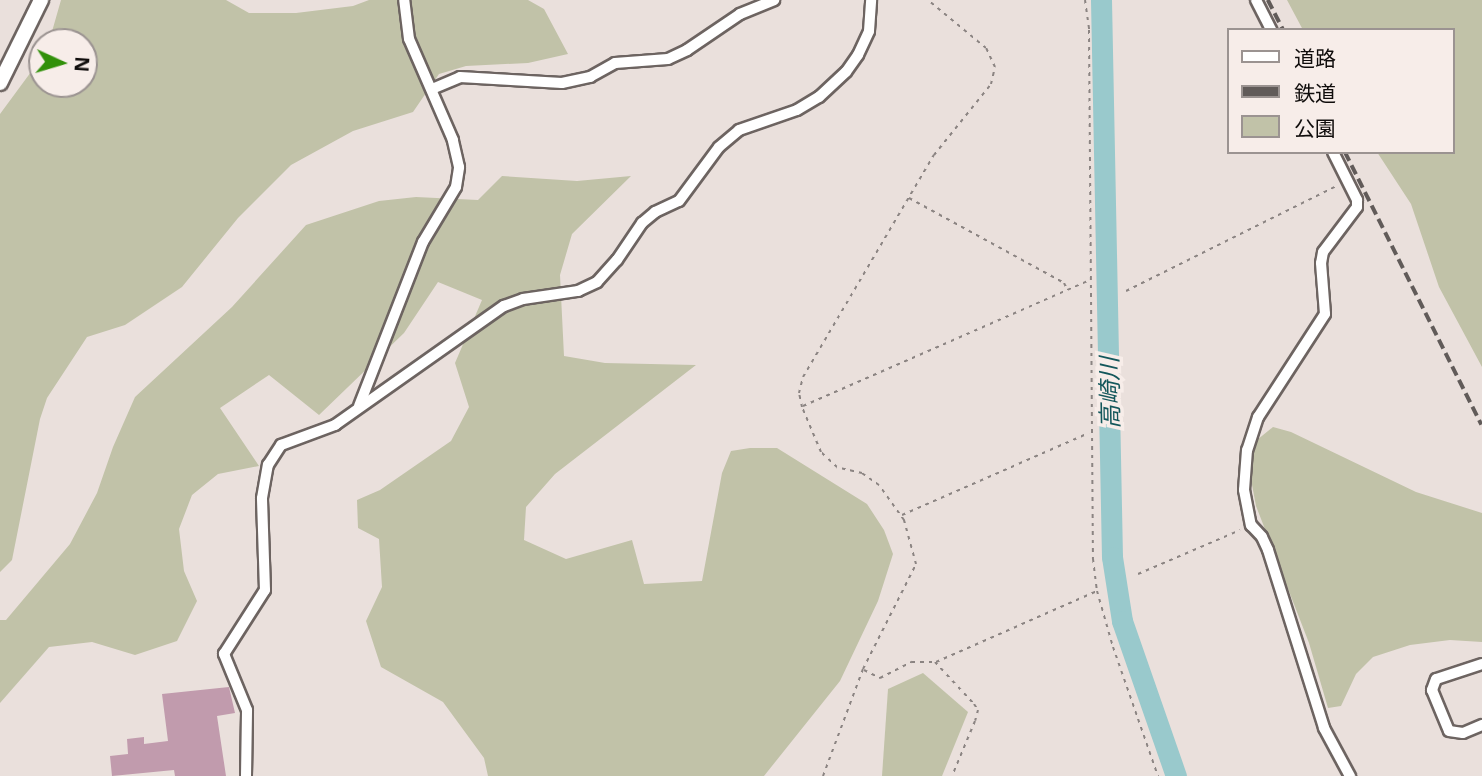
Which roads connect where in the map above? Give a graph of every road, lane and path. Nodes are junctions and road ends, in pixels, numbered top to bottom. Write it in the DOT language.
graph roads {
  1 [pos="41,0"];
  2 [pos="404,0"];
  3 [pos="774,0"];
  4 [pos="871,0"];
  5 [pos="928,0"];
  6 [pos="1085,0"];
  7 [pos="1256,0"];
  8 [pos="1270,28"];
  9 [pos="0,83"];
  10 [pos="432,89"];
  11 [pos="1334,154"];
  12 [pos="1347,181"];
  13 [pos="908,197"];
  14 [pos="1092,279"];
  15 [pos="1067,290"];
  16 [pos="1126,291"];
  17 [pos="359,407"];
  18 [pos="802,407"];
  19 [pos="1091,432"];
  20 [pos="901,515"];
  21 [pos="1251,525"];
  22 [pos="1138,574"];
  23 [pos="1097,591"];
  24 [pos="935,662"];
  25 [pos="1482,664"];
  26 [pos="863,669"];
  27 [pos="1482,725"];
  28 [pos="246,776"];
  29 [pos="823,776"];
  30 [pos="952,776"];
  31 [pos="1158,776"];
  32 [pos="1350,776"];
  1 -- 9 [label="main road"];
  2 -- 10 [label="street"];
  3 -- 10 [label="street"];
  4 -- 17 [label="street"];
  5 -- 13 [label="path"];
  6 -- 14 [label="path"];
  7 -- 8 [label="street"];
  10 -- 17 [label="street"];
  11 -- 12 [label="street"];
  12 -- 16 [label="path"];
  12 -- 21 [label="street"];
  13 -- 15 [label="path"];
  13 -- 18 [label="path"];
  14 -- 15 [label="path"];
  14 -- 19 [label="path"];
  15 -- 18 [label="path"];
  17 -- 28 [label="street"];
  18 -- 20 [label="path"];
  19 -- 20 [label="path"];
  19 -- 23 [label="path"];
  20 -- 26 [label="path"];
  21 -- 22 [label="path"];
  21 -- 32 [label="street"];
  23 -- 24 [label="path"];
  23 -- 31 [label="path"];
  24 -- 26 [label="path"];
  24 -- 30 [label="path"];
  25 -- 27 [label="street"];
  26 -- 29 [label="path"];
}
